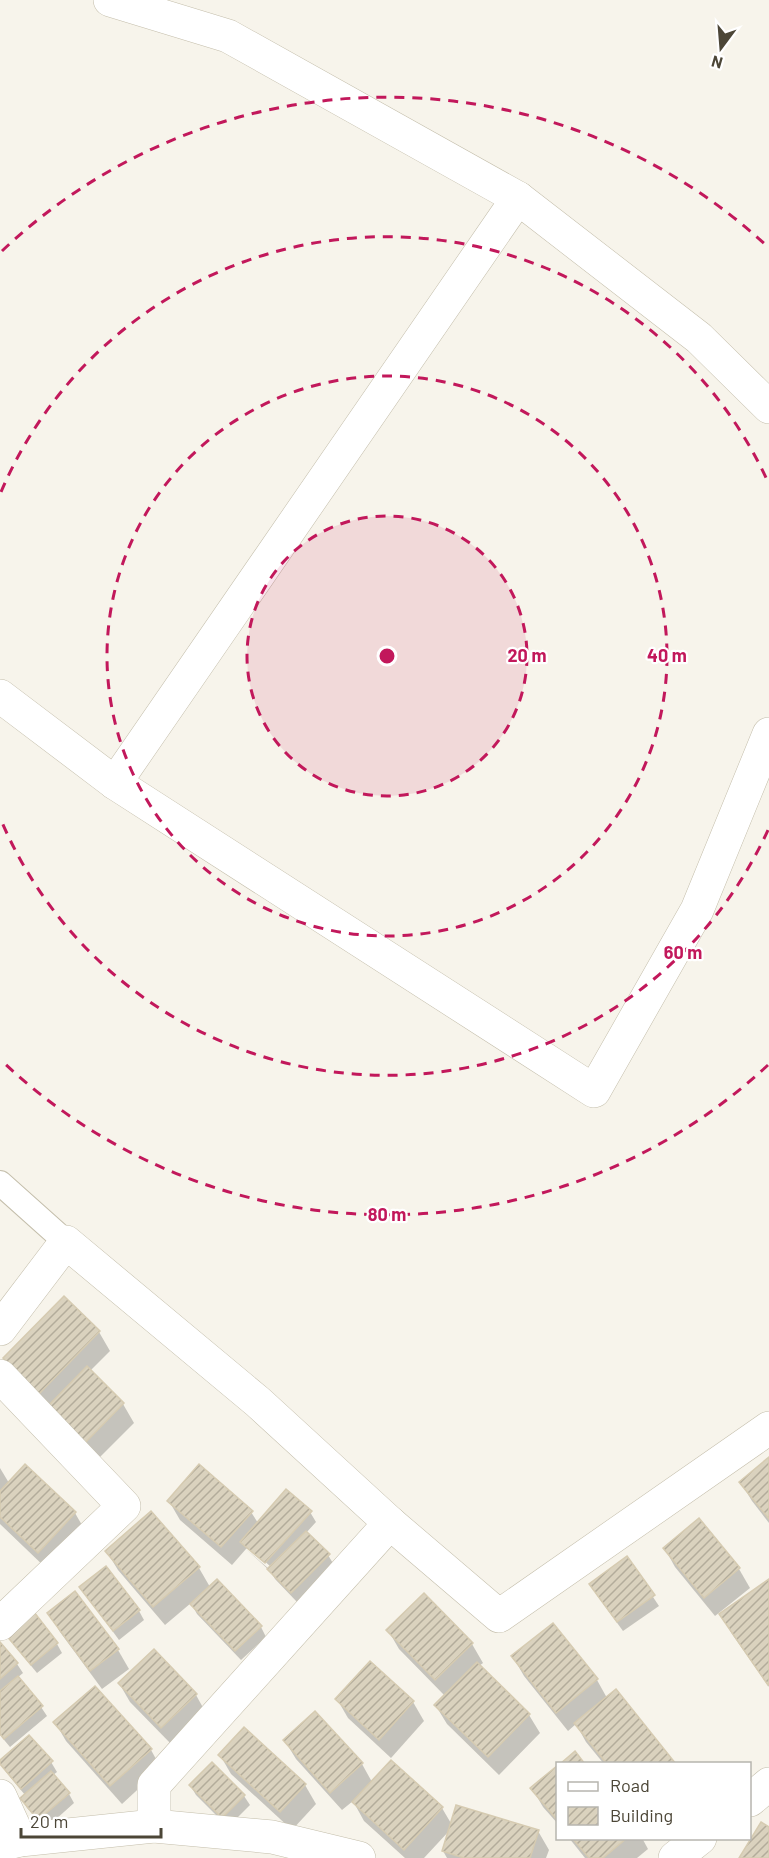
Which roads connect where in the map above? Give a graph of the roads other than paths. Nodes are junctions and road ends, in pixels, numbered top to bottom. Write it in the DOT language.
graph roads {
  1 [pos="110,0"];
  2 [pos="518,198"];
  3 [pos="769,407"];
  4 [pos="0,696"];
  5 [pos="769,734"];
  6 [pos="115,783"];
  7 [pos="0,1183"];
  8 [pos="66,1242"];
  9 [pos="0,1329"];
  10 [pos="0,1376"];
  11 [pos="769,1428"];
  12 [pos="390,1523"];
  13 [pos="0,1624"];
  14 [pos="769,1784"];
  15 [pos="0,1796"];
  16 [pos="751,1799"];
  17 [pos="154,1826"];
  18 [pos="699,1840"];
  19 [pos="10,1843"];
  20 [pos="359,1858"];
  21 [pos="675,1858"];
  1 -- 2 [label="street"];
  2 -- 3 [label="street"];
  2 -- 6 [label="street"];
  4 -- 6 [label="street"];
  5 -- 6 [label="street"];
  7 -- 8 [label="lane"];
  8 -- 9 [label="street"];
  8 -- 12 [label="street"];
  10 -- 13 [label="street"];
  11 -- 12 [label="street"];
  12 -- 17 [label="street"];
  14 -- 16 [label="street"];
  15 -- 19 [label="street"];
  17 -- 19 [label="street"];
  17 -- 20 [label="street"];
  18 -- 21 [label="street"];
}
